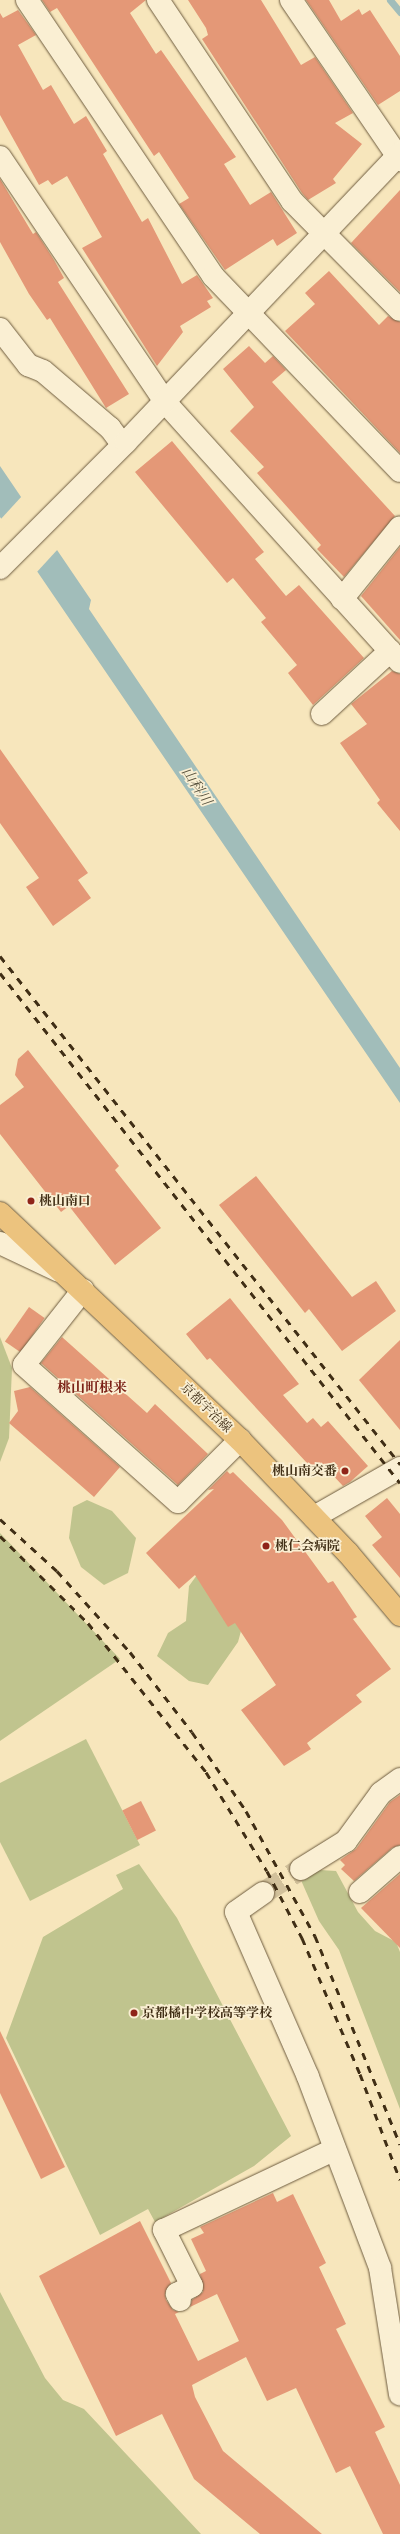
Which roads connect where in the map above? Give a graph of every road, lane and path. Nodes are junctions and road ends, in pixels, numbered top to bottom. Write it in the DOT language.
graph roads {
  1 [pos="27,0"];
  2 [pos="158,0"];
  3 [pos="291,0"];
  4 [pos="399,156"];
  5 [pos="0,157"];
  6 [pos="325,234"];
  7 [pos="400,310"];
  8 [pos="249,313"];
  9 [pos="0,329"];
  10 [pos="165,402"];
  11 [pos="123,445"];
  12 [pos="400,471"];
  13 [pos="400,527"];
  14 [pos="0,568"];
  15 [pos="342,599"];
  16 [pos="395,656"];
  17 [pos="322,714"];
  18 [pos="0,1213"];
  19 [pos="0,1243"];
  20 [pos="63,1273"];
  21 [pos="83,1290"];
  22 [pos="240,1440"];
  23 [pos="400,1468"];
  24 [pos="314,1517"];
  25 [pos="400,1614"];
  26 [pos="400,1779"];
  27 [pos="400,1857"];
  28 [pos="301,1869"];
  29 [pos="360,1892"];
  30 [pos="262,1893"];
  31 [pos="335,2149"];
  32 [pos="180,2300"];
  33 [pos="400,2394"];
  1 -- 8 [label="street"];
  2 -- 6 [label="street"];
  3 -- 4 [label="street"];
  4 -- 6 [label="street"];
  5 -- 10 [label="street"];
  6 -- 7 [label="street"];
  6 -- 8 [label="street"];
  8 -- 10 [label="street"];
  8 -- 12 [label="street"];
  9 -- 11 [label="street"];
  10 -- 11 [label="street"];
  10 -- 15 [label="street"];
  11 -- 14 [label="street"];
  13 -- 15 [label="street"];
  15 -- 16 [label="street"];
  16 -- 17 [label="street"];
  18 -- 20 [label="main road, 京都宇治線"];
  19 -- 20 [label="street"];
  20 -- 21 [label="main road, 京都宇治線"];
  21 -- 22 [label="main road, 京都宇治線"];
  21 -- 22 [label="street"];
  22 -- 24 [label="main road, 京都宇治線"];
  23 -- 24 [label="street"];
  24 -- 25 [label="main road, 京都宇治線"];
  26 -- 28 [label="street"];
  27 -- 29 [label="street"];
  30 -- 31 [label="street"];
  31 -- 32 [label="street"];
  31 -- 33 [label="street"];
}
